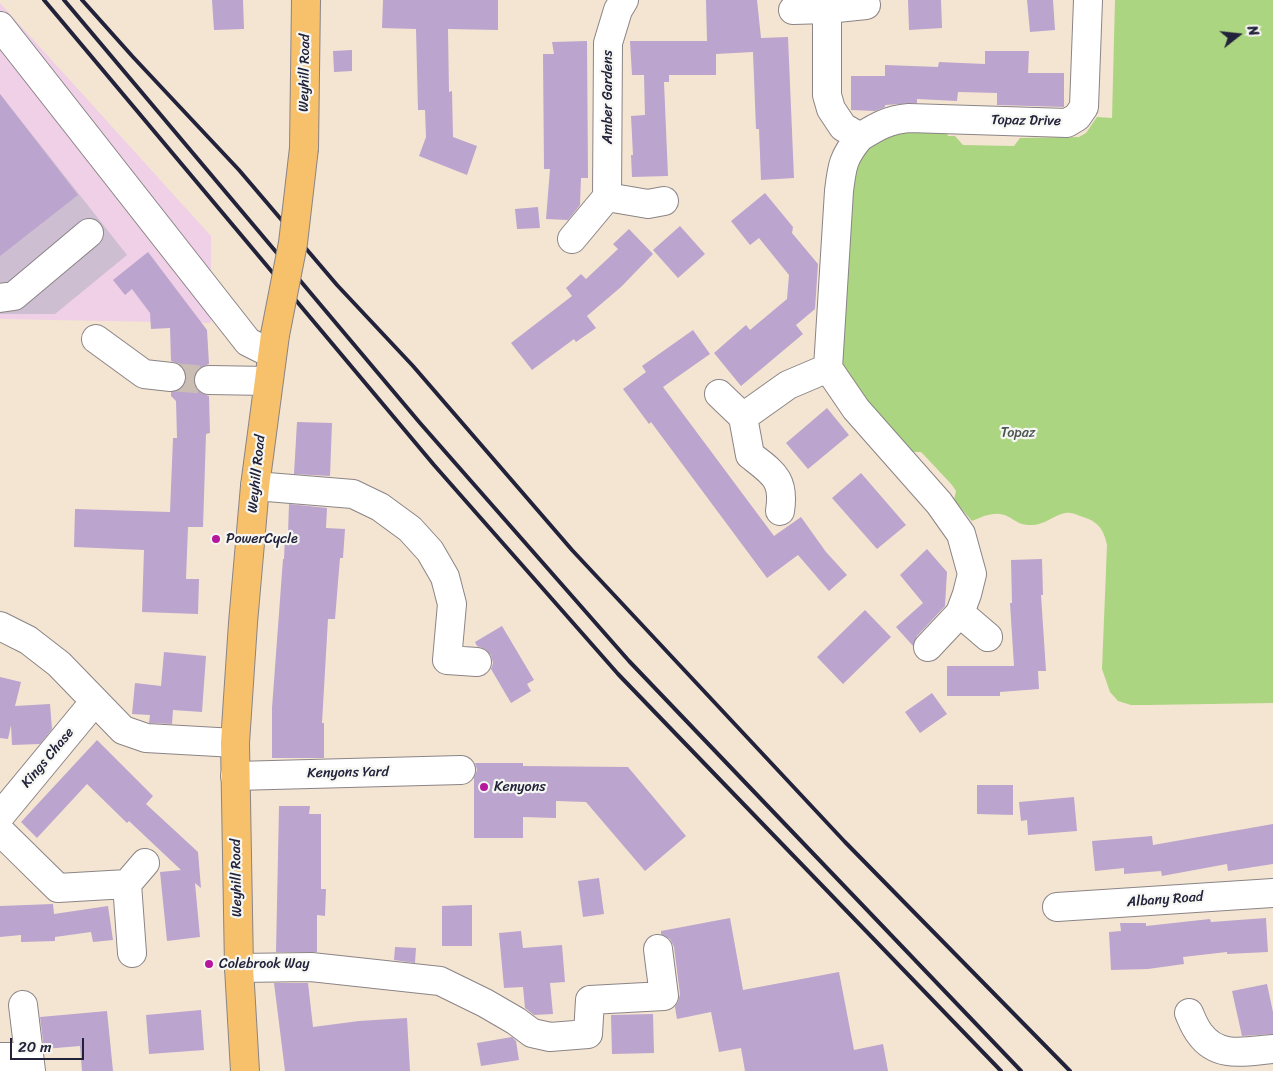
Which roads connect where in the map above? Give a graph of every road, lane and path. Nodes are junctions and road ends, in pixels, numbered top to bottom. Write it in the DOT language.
graph roads {
  1 [pos="306,0"];
  2 [pos="624,0"];
  3 [pos="1088,0"];
  4 [pos="866,5"];
  5 [pos="827,9"];
  6 [pos="793,10"];
  7 [pos="0,26"];
  8 [pos="860,138"];
  9 [pos="607,197"];
  10 [pos="664,201"];
  11 [pos="89,233"];
  12 [pos="572,239"];
  13 [pos="0,298"];
  14 [pos="96,340"];
  15 [pos="273,345"];
  16 [pos="828,368"];
  17 [pos="171,377"];
  18 [pos="209,380"];
  19 [pos="268,382"];
  20 [pos="719,394"];
  21 [pos="743,417"];
  22 [pos="255,486"];
  23 [pos="780,511"];
  24 [pos="960,613"];
  25 [pos="0,626"];
  26 [pos="988,637"];
  27 [pos="928,647"];
  28 [pos="477,662"];
  29 [pos="95,701"];
  30 [pos="235,743"];
  31 [pos="461,770"];
  32 [pos="235,776"];
  33 [pos="0,816"];
  34 [pos="0,831"];
  35 [pos="146,863"];
  36 [pos="127,884"];
  37 [pos="1273,893"];
  38 [pos="1057,907"];
  39 [pos="658,949"];
  40 [pos="132,953"];
  41 [pos="239,968"];
  42 [pos="23,1006"];
  43 [pos="1189,1013"];
  44 [pos="1273,1049"];
  45 [pos="0,1056"];
  46 [pos="30,1064"];
  47 [pos="245,1071"];
  1 -- 15 [label="main road, Weyhill Road, bridge"];
  2 -- 9 [label="street, Amber Gardens"];
  3 -- 8 [label="street, Topaz Drive"];
  4 -- 5 [label="street"];
  5 -- 6 [label="street"];
  5 -- 8 [label="street"];
  7 -- 15 [label="street"];
  8 -- 16 [label="street, Topaz Drive"];
  9 -- 10 [label="street"];
  9 -- 12 [label="street"];
  11 -- 13 [label="street"];
  14 -- 17 [label="street"];
  15 -- 19 [label="main road, Weyhill Road"];
  16 -- 21 [label="street"];
  16 -- 24 [label="street"];
  18 -- 19 [label="street"];
  19 -- 22 [label="main road, Weyhill Road"];
  20 -- 21 [label="street"];
  21 -- 23 [label="street"];
  22 -- 28 [label="street"];
  22 -- 30 [label="main road, Weyhill Road"];
  24 -- 26 [label="street"];
  24 -- 27 [label="street"];
  25 -- 29 [label="street"];
  29 -- 30 [label="street"];
  29 -- 33 [label="street, Kings Chase"];
  30 -- 32 [label="main road, Weyhill Road"];
  31 -- 32 [label="street, Kenyons Yard"];
  32 -- 41 [label="main road, Weyhill Road"];
  34 -- 36 [label="street"];
  35 -- 36 [label="street"];
  36 -- 40 [label="street"];
  37 -- 38 [label="street, Albany Road"];
  39 -- 41 [label="street"];
  41 -- 47 [label="main road, Weyhill Road"];
  42 -- 46 [label="street"];
  43 -- 44 [label="street"];
  45 -- 46 [label="street"];
}
